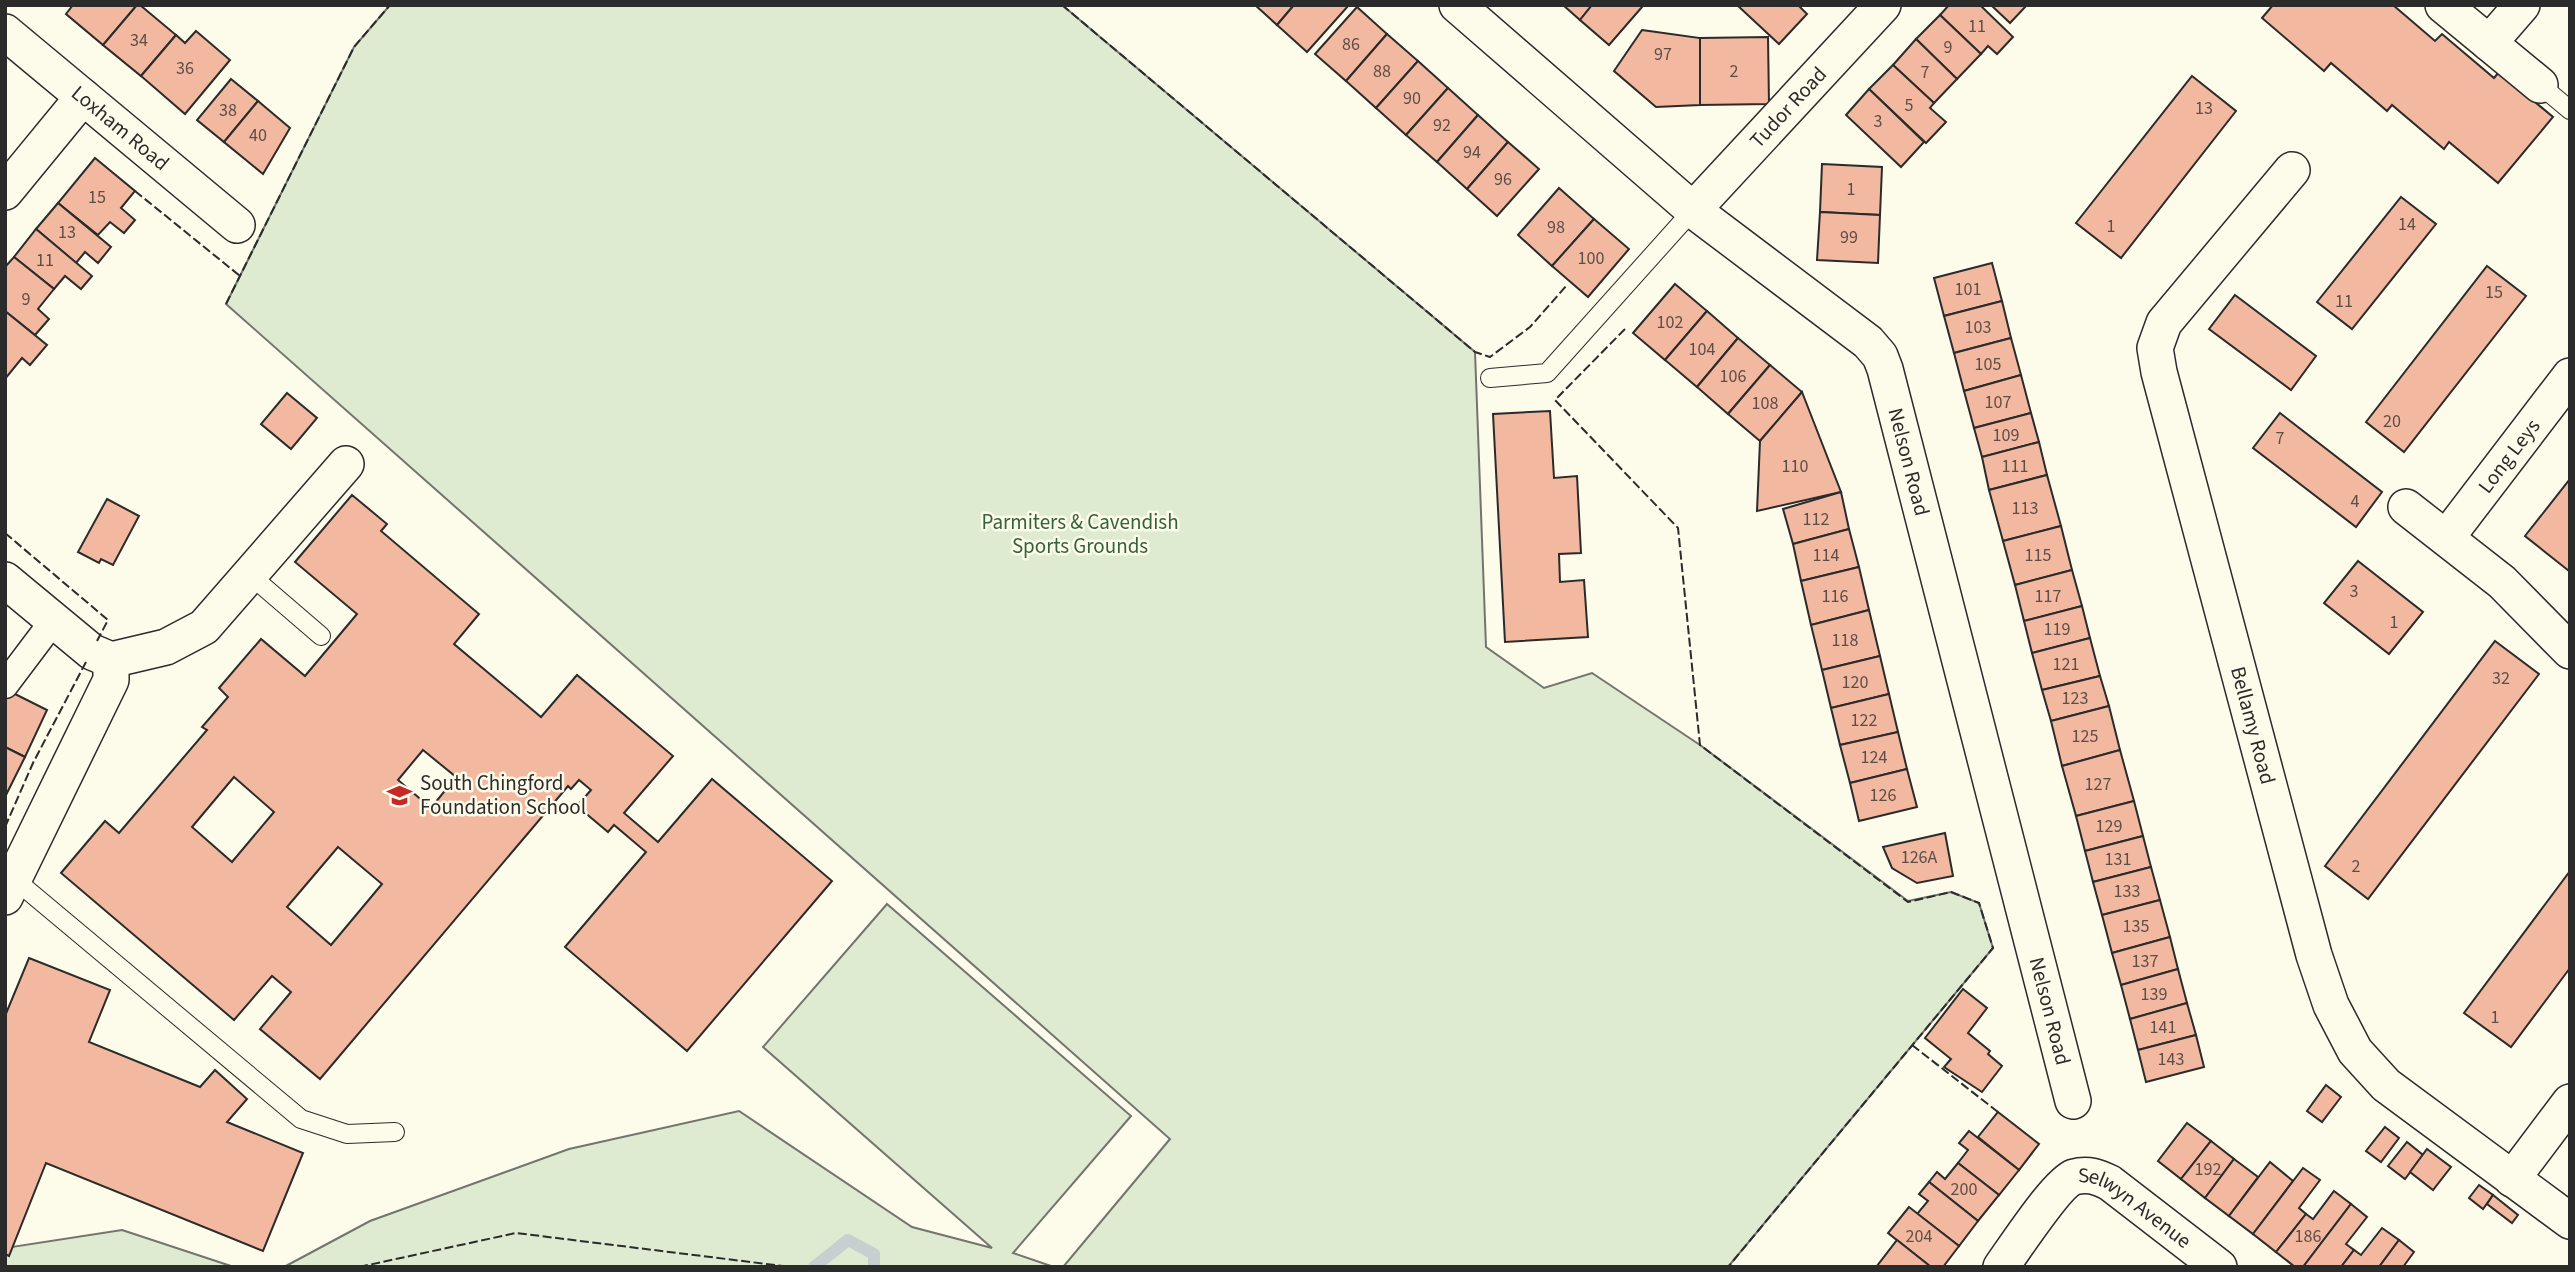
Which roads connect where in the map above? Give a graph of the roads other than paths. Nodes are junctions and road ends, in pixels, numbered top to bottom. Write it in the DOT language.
graph roads {
  1 [pos="1457,5"];
  2 [pos="1883,5"];
  3 [pos="2444,5"];
  4 [pos="2522,5"];
  5 [pos="5,32"];
  6 [pos="2490,43"];
  7 [pos="2540,85"];
  8 [pos="83,97"];
  9 [pos="2570,110"];
  10 [pos="2292,170"];
  11 [pos="5,192"];
  12 [pos="1693,210"];
  13 [pos="237,225"];
  14 [pos="2570,376"];
  15 [pos="1490,378"];
  16 [pos="346,464"];
  17 [pos="2406,507"];
  18 [pos="2447,537"];
  19 [pos="250,575"];
  20 [pos="5,580"];
  21 [pos="54,620"];
  22 [pos="321,636"];
  23 [pos="2570,651"];
  24 [pos="101,656"];
  25 [pos="5,685"];
  26 [pos="9,887"];
  27 [pos="2073,1101"];
  28 [pos="2570,1102"];
  29 [pos="395,1132"];
  30 [pos="2512,1179"];
  31 [pos="2570,1221"];
  32 [pos="2001,1267"];
  33 [pos="2219,1267"];
  1 -- 12 [label="street, Nelson Road"];
  2 -- 12 [label="street, Tudor Road"];
  3 -- 6 [label="street"];
  4 -- 6 [label="street"];
  5 -- 8 [label="street, Loxham Road"];
  6 -- 7 [label="street"];
  7 -- 9 [label="lane"];
  8 -- 11 [label="street"];
  8 -- 13 [label="street, Loxham Road"];
  10 -- 30 [label="street, Bellamy Road"];
  12 -- 15 [label="lane"];
  12 -- 27 [label="street, Nelson Road"];
  14 -- 18 [label="street, Long Leys"];
  16 -- 19 [label="street"];
  17 -- 18 [label="street"];
  18 -- 23 [label="street"];
  19 -- 22 [label="lane"];
  19 -- 24 [label="street"];
  20 -- 21 [label="street"];
  21 -- 24 [label="street"];
  21 -- 25 [label="street"];
  24 -- 26 [label="street"];
  26 -- 29 [label="lane"];
  28 -- 30 [label="street"];
  30 -- 31 [label="street, Bellamy Road"];
  32 -- 33 [label="street, Selwyn Avenue"];
}
